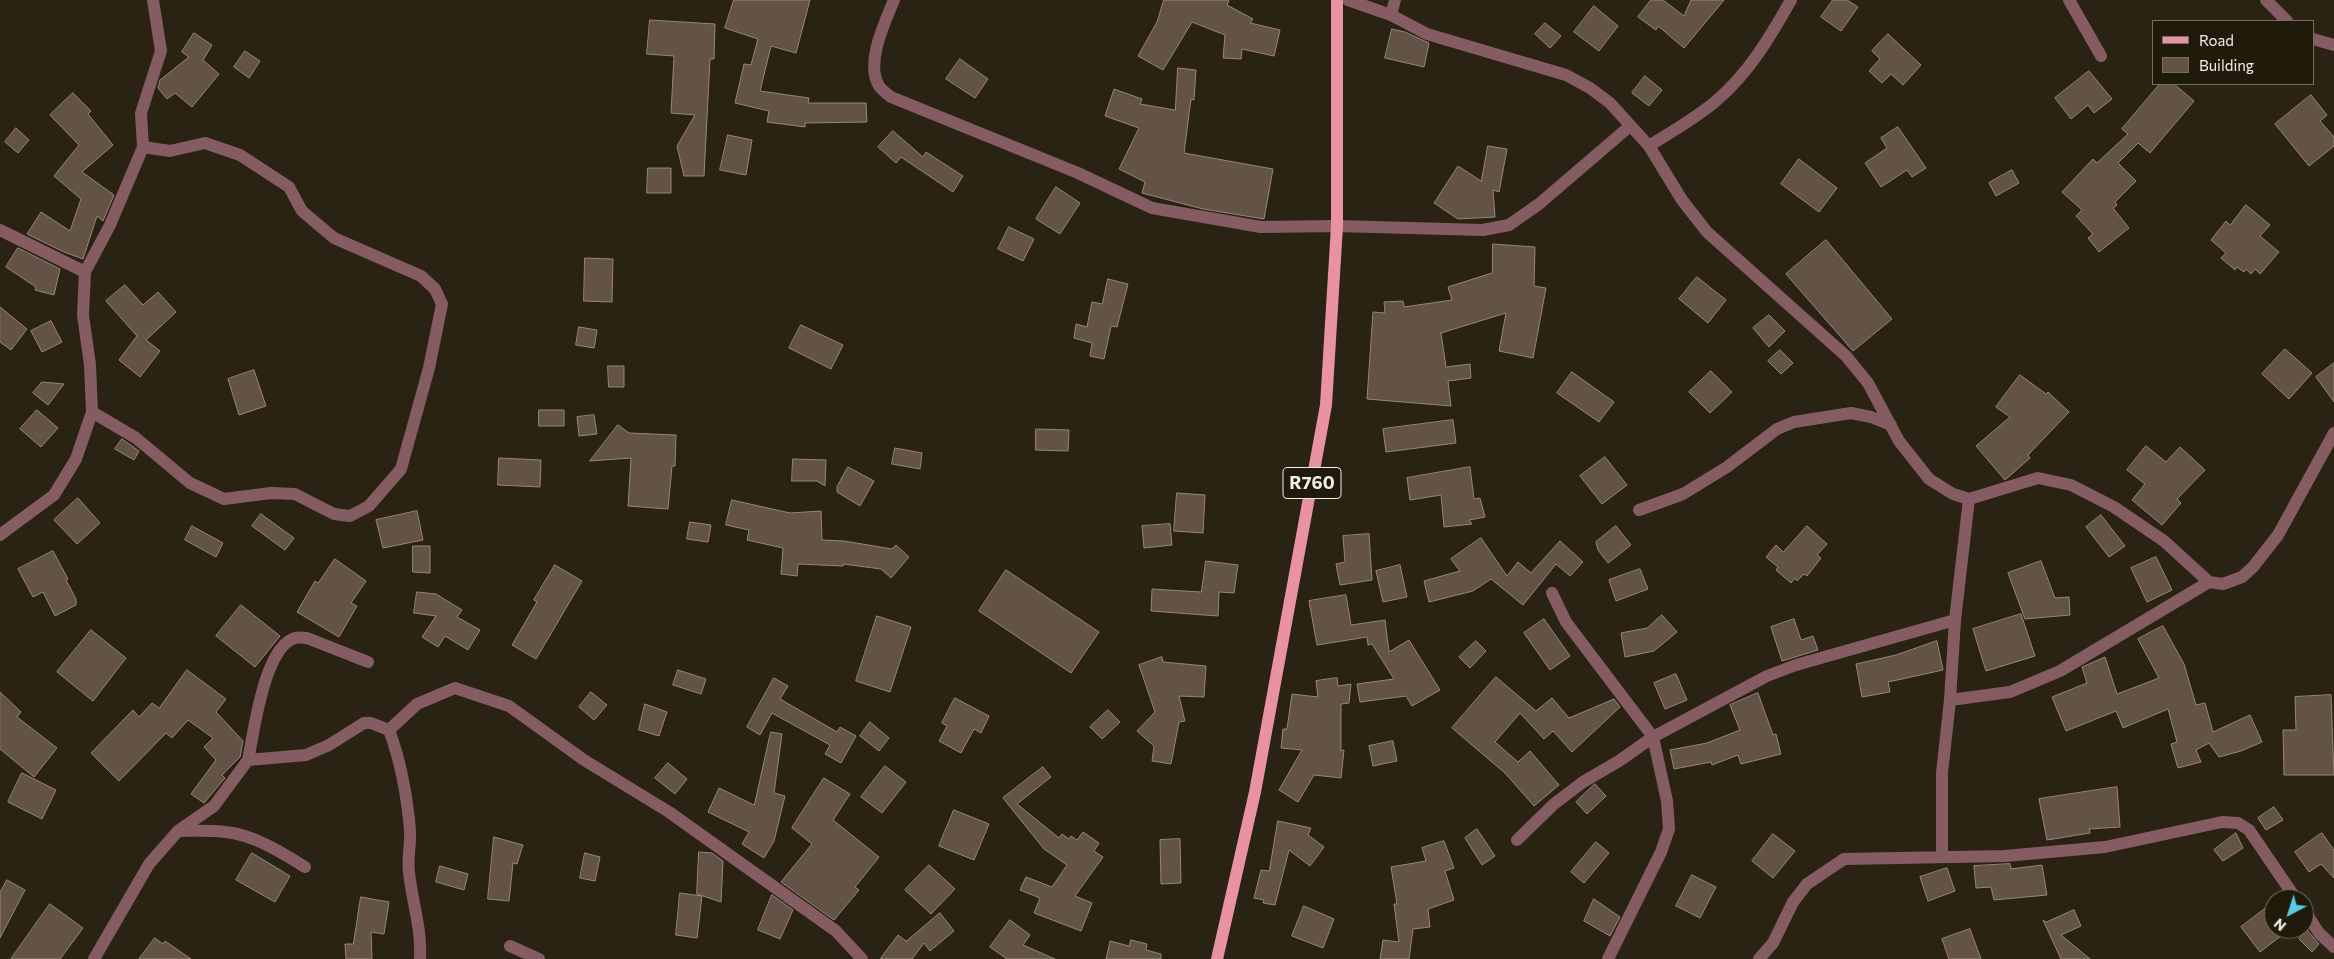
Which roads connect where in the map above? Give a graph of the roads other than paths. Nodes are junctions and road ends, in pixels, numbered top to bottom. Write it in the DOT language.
graph roads {
  1 [pos="153,0"];
  2 [pos="894,0"];
  3 [pos="1337,0"];
  4 [pos="1348,0"];
  5 [pos="1395,0"];
  6 [pos="1792,0"];
  7 [pos="2069,0"];
  8 [pos="2266,0"];
  9 [pos="1391,15"];
  10 [pos="2286,20"];
  11 [pos="2314,38"];
  12 [pos="2334,45"];
  13 [pos="2101,56"];
  14 [pos="1630,126"];
  15 [pos="1649,146"];
  16 [pos="143,147"];
  17 [pos="1337,226"];
  18 [pos="0,230"];
  19 [pos="85,272"];
  20 [pos="92,412"];
  21 [pos="1891,425"];
  22 [pos="2334,433"];
  23 [pos="1969,499"];
  24 [pos="1639,510"];
  25 [pos="0,535"];
  26 [pos="2209,582"];
  27 [pos="1552,593"];
  28 [pos="1955,620"];
  29 [pos="368,662"];
  30 [pos="1950,700"];
  31 [pos="389,730"];
  32 [pos="1653,737"];
  33 [pos="248,760"];
  34 [pos="178,831"];
  35 [pos="1516,840"];
  36 [pos="1942,857"];
  37 [pos="305,866"];
  38 [pos="2289,889"];
  39 [pos="2314,924"];
  40 [pos="510,946"];
  41 [pos="2334,947"];
  42 [pos="94,959"];
  43 [pos="420,959"];
  44 [pos="539,959"];
  45 [pos="862,959"];
  46 [pos="1217,959"];
  47 [pos="1608,959"];
  48 [pos="1760,959"];
  1 -- 16 [label="street"];
  2 -- 17 [label="street"];
  3 -- 17 [label="main road, R760"];
  4 -- 9 [label="street"];
  5 -- 9 [label="street"];
  6 -- 15 [label="street"];
  7 -- 13 [label="street"];
  8 -- 10 [label="street"];
  9 -- 14 [label="street"];
  11 -- 12 [label="street"];
  14 -- 15 [label="street"];
  14 -- 17 [label="street"];
  15 -- 21 [label="street"];
  16 -- 19 [label="street"];
  16 -- 20 [label="street"];
  17 -- 46 [label="main road, R760"];
  18 -- 19 [label="street"];
  19 -- 20 [label="street"];
  20 -- 25 [label="street"];
  21 -- 23 [label="street"];
  21 -- 24 [label="street"];
  22 -- 26 [label="street"];
  23 -- 26 [label="street"];
  23 -- 28 [label="street"];
  26 -- 30 [label="street"];
  27 -- 32 [label="street"];
  28 -- 30 [label="street"];
  28 -- 32 [label="street"];
  29 -- 33 [label="street"];
  30 -- 36 [label="street"];
  31 -- 33 [label="street"];
  31 -- 43 [label="street"];
  31 -- 45 [label="street"];
  32 -- 35 [label="street"];
  32 -- 47 [label="street"];
  33 -- 34 [label="street"];
  34 -- 37 [label="street"];
  34 -- 42 [label="street"];
  36 -- 38 [label="street"];
  36 -- 48 [label="street"];
  39 -- 41 [label="street"];
  40 -- 44 [label="street"];
}
